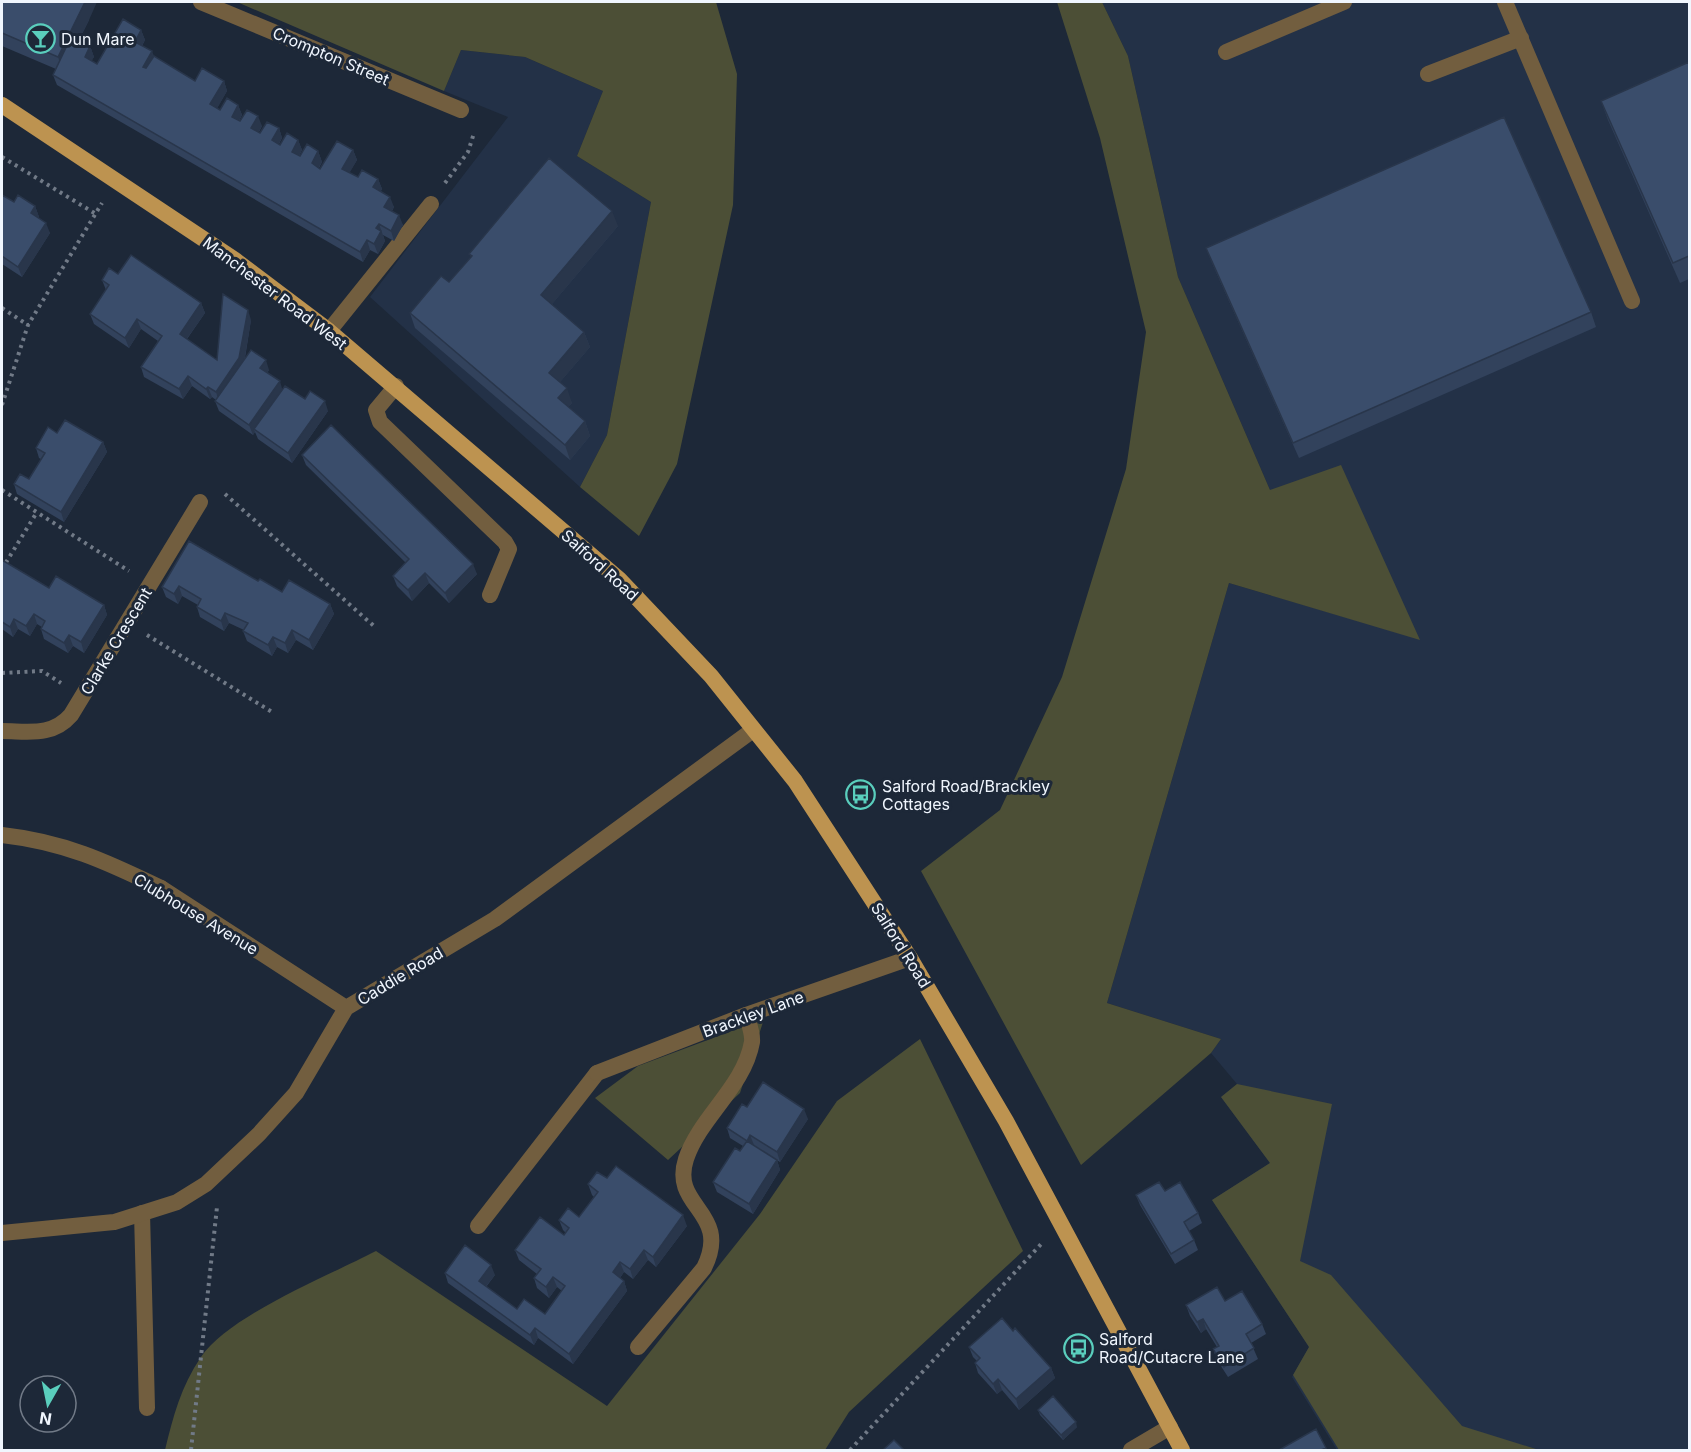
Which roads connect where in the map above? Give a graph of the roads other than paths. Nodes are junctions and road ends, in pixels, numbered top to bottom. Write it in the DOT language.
graph roads {
  1 [pos="201,2"];
  2 [pos="1344,2"];
  3 [pos="1505,2"];
  4 [pos="1521,38"];
  5 [pos="1226,52"];
  6 [pos="1428,74"];
  7 [pos="2,105"];
  8 [pos="461,110"];
  9 [pos="431,204"];
  10 [pos="1632,301"];
  11 [pos="329,331"];
  12 [pos="396,386"];
  13 [pos="200,502"];
  14 [pos="531,504"];
  15 [pos="490,595"];
  16 [pos="2,730"];
  17 [pos="753,730"];
  18 [pos="2,835"];
  19 [pos="910,958"];
  20 [pos="346,1008"];
  21 [pos="746,1015"];
  22 [pos="142,1213"];
  23 [pos="478,1226"];
  24 [pos="2,1233"];
  25 [pos="638,1347"];
  26 [pos="147,1408"];
  27 [pos="1170,1427"];
  28 [pos="1131,1450"];
  29 [pos="1182,1450"];
  1 -- 8 [label="street, Crompton Street"];
  2 -- 5 [label="street"];
  3 -- 4 [label="street"];
  4 -- 6 [label="street"];
  4 -- 10 [label="street"];
  7 -- 11 [label="main road, Manchester Road West"];
  9 -- 11 [label="street"];
  11 -- 12 [label="main road, Manchester Road West"];
  12 -- 14 [label="main road, Manchester Road West"];
  12 -- 15 [label="street"];
  13 -- 16 [label="street, Clarke Crescent"];
  14 -- 17 [label="main road, Salford Road"];
  17 -- 19 [label="main road, Salford Road"];
  17 -- 20 [label="street, Caddie Road"];
  18 -- 20 [label="street, Clubhouse Avenue"];
  19 -- 21 [label="street, Brackley Lane"];
  19 -- 27 [label="main road, Salford Road"];
  20 -- 22 [label="street, Caddie Road"];
  21 -- 23 [label="street, Brackley Lane"];
  21 -- 25 [label="street"];
  22 -- 24 [label="street, Caddie Road"];
  22 -- 26 [label="street"];
  27 -- 28 [label="street"];
  27 -- 29 [label="main road, Salford Road"];
}
